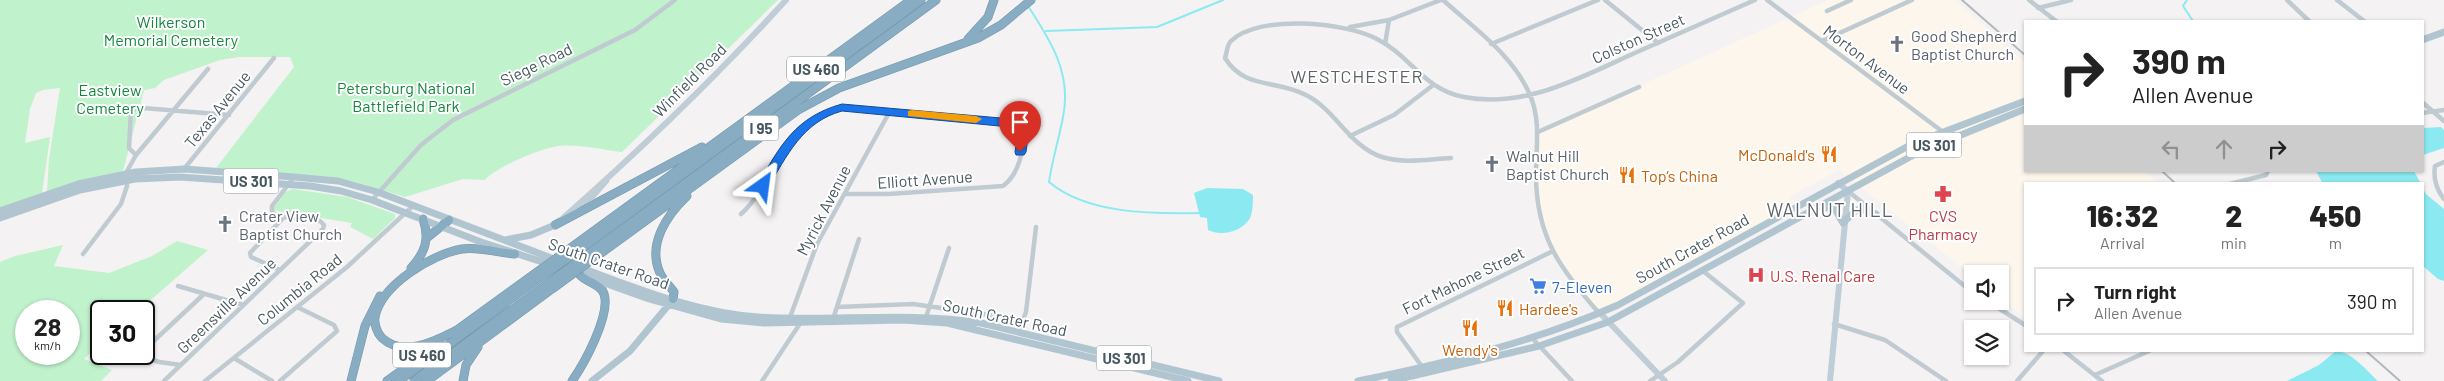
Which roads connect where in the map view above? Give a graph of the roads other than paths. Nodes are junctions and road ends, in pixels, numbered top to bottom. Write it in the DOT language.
graph roads {
  1 [pos="675,0"];
  2 [pos="786,0"];
  3 [pos="921,0"];
  4 [pos="936,0"];
  5 [pos="994,0"];
  6 [pos="1031,0"];
  7 [pos="1442,0"];
  8 [pos="1598,0"];
  9 [pos="1605,0"];
  10 [pos="1756,0"];
  11 [pos="1767,0"];
  12 [pos="1850,0"];
  13 [pos="1912,0"];
  14 [pos="2029,0"];
  15 [pos="2071,0"];
  16 [pos="2287,0"];
  17 [pos="2337,0"];
  18 [pos="910,1"];
  19 [pos="2038,8"];
  20 [pos="1827,11"];
  21 [pos="1388,20"];
  22 [pos="2055,20"];
  23 [pos="2308,20"];
  24 [pos="2363,20"];
  25 [pos="1346,28"];
  26 [pos="2444,32"];
  27 [pos="2424,39"];
  28 [pos="1822,41"];
  29 [pos="1658,43"];
  30 [pos="1385,44"];
  31 [pos="1491,44"];
  32 [pos="953,48"];
  33 [pos="274,58"];
  34 [pos="208,69"];
  35 [pos="1432,86"];
  36 [pos="1639,87"];
  37 [pos="1530,95"];
  38 [pos="2024,101"];
  39 [pos="2424,104"];
  40 [pos="2024,109"];
  41 [pos="2444,110"];
  42 [pos="173,111"];
  43 [pos="890,111"];
  44 [pos="2434,112"];
  45 [pos="2424,113"];
  46 [pos="229,115"];
  47 [pos="2444,121"];
  48 [pos="1942,131"];
  49 [pos="1538,132"];
  50 [pos="726,134"];
  51 [pos="1350,136"];
  52 [pos="1951,138"];
  53 [pos="136,155"];
  54 [pos="1451,158"];
  55 [pos="726,162"];
  56 [pos="2444,162"];
  57 [pos="184,169"];
  58 [pos="2268,172"];
  59 [pos="127,176"];
  60 [pos="180,176"];
  61 [pos="294,177"];
  62 [pos="609,177"];
  63 [pos="2238,182"];
  64 [pos="1838,183"];
  65 [pos="288,184"];
  66 [pos="1848,191"];
  67 [pos="378,192"];
  68 [pos="845,194"];
  69 [pos="2444,199"];
  70 [pos="372,200"];
  71 [pos="579,203"];
  72 [pos="414,206"];
  73 [pos="1817,207"];
  74 [pos="0,211"];
  75 [pos="406,213"];
  76 [pos="741,214"];
  77 [pos="1876,214"];
  78 [pos="284,217"];
  79 [pos="0,218"];
  80 [pos="423,219"];
  81 [pos="449,220"];
  82 [pos="1843,223"];
  83 [pos="554,225"];
  84 [pos="442,227"];
  85 [pos="1036,227"];
  86 [pos="428,237"];
  87 [pos="859,239"];
  88 [pos="501,240"];
  89 [pos="949,248"];
  90 [pos="575,249"];
  91 [pos="1551,252"];
  92 [pos="83,254"];
  93 [pos="515,254"];
  94 [pos="590,257"];
  95 [pos="280,270"];
  96 [pos="1703,271"];
  97 [pos="580,275"];
  98 [pos="535,277"];
  99 [pos="178,286"];
  100 [pos="1964,286"];
  101 [pos="549,287"];
  102 [pos="204,294"];
  103 [pos="672,302"];
  104 [pos="243,305"];
  105 [pos="929,305"];
  106 [pos="297,307"];
  107 [pos="837,307"];
  108 [pos="2001,310"];
  109 [pos="1600,314"];
  110 [pos="834,316"];
  111 [pos="925,318"];
  112 [pos="788,320"];
  113 [pos="802,320"];
  114 [pos="1024,320"];
  115 [pos="1608,322"];
  116 [pos="1834,324"];
  117 [pos="2024,324"];
  118 [pos="457,330"];
  119 [pos="1018,332"];
  120 [pos="486,338"];
  121 [pos="1532,339"];
  122 [pos="155,340"];
  123 [pos="1539,346"];
  124 [pos="2042,352"];
  125 [pos="2065,352"];
  126 [pos="2147,352"];
  127 [pos="234,358"];
  128 [pos="155,360"];
  129 [pos="180,365"];
  130 [pos="1424,370"];
  131 [pos="2095,375"];
  132 [pos="1662,378"];
  133 [pos="1374,380"];
  134 [pos="164,381"];
  135 [pos="205,381"];
  136 [pos="272,381"];
  137 [pos="280,381"];
  138 [pos="351,381"];
  139 [pos="387,381"];
  140 [pos="399,381"];
  141 [pos="414,381"];
  142 [pos="427,381"];
  143 [pos="463,381"];
  144 [pos="572,381"];
  145 [pos="592,381"];
  146 [pos="762,381"];
  147 [pos="1188,381"];
  148 [pos="1216,381"];
  149 [pos="1358,381"];
  150 [pos="1391,381"];
  151 [pos="1572,381"];
  152 [pos="1650,381"];
  153 [pos="1830,381"];
  154 [pos="1946,381"];
  155 [pos="2017,381"];
  156 [pos="2102,381"];
  1 -- 67 [label="street, Siege Road"];
  2 -- 62 [label="main road, Winfield Road"];
  3 -- 90 [label="highway, I 95"];
  4 -- 94 [label="highway, I 95"];
  5 -- 32 [label="highway, US 460"];
  6 -- 32 [label="highway"];
  7 -- 21 [label="street"];
  7 -- 31 [label="street"];
  8 -- 31 [label="street"];
  9 -- 29 [label="street"];
  10 -- 29 [label="street, Colston Street"];
  11 -- 28 [label="street, Morton Avenue"];
  12 -- 20 [label="street"];
  13 -- 28 [label="street"];
  14 -- 19 [label="street"];
  15 -- 19 [label="street"];
  16 -- 23 [label="street"];
  17 -- 24 [label="street"];
  18 -- 50 [label="highway, US 460"];
  19 -- 22 [label="street"];
  21 -- 25 [label="street"];
  21 -- 30 [label="street"];
  25 -- 30 [label="street, Colston Street"];
  25 -- 51 [label="street"];
  26 -- 27 [label="main road"];
  28 -- 48 [label="street, Morton Avenue"];
  29 -- 37 [label="street, Colston Street"];
  30 -- 35 [label="street, Colston Street"];
  31 -- 37 [label="street"];
  32 -- 55 [label="highway, US 460"];
  33 -- 46 [label="street, Texas Avenue"];
  34 -- 42 [label="street"];
  35 -- 37 [label="street, Colston Street"];
  35 -- 51 [label="street"];
  36 -- 49 [label="street"];
  37 -- 49 [label="street"];
  38 -- 48 [label="main road, South Crater Road / US 301"];
  39 -- 44 [label="street"];
  40 -- 52 [label="main road, South Crater Road / US 301"];
  41 -- 44 [label="street"];
  42 -- 46 [label="street"];
  42 -- 53 [label="street"];
  42 -- 53 [label="street"];
  43 -- 68 [label="street, Myrick Avenue"];
  43 -- 68 [label="street, Elliott Avenue"];
  43 -- 76 [label="street"];
  44 -- 45 [label="street"];
  44 -- 47 [label="street"];
  46 -- 57 [label="street, Texas Avenue"];
  48 -- 52 [label="street, Morton Avenue"];
  48 -- 64 [label="main road, South Crater Road / US 301"];
  49 -- 91 [label="street"];
  50 -- 83 [label="highway"];
  50 -- 90 [label="highway, US 460"];
  51 -- 54 [label="street"];
  52 -- 66 [label="main road, South Crater Road / US 301"];
  53 -- 59 [label="street"];
  55 -- 94 [label="highway, US 460"];
  55 -- 103 [label="highway"];
  56 -- 69 [label="street"];
  57 -- 59 [label="main road, South Crater Road / US 301"];
  57 -- 60 [label="street, Texas Avenue"];
  57 -- 61 [label="main road, South Crater Road / US 301"];
  58 -- 63 [label="street"];
  59 -- 60 [label="main road, South Crater Road / US 301"];
  59 -- 74 [label="main road, South Crater Road / US 301"];
  59 -- 79 [label="main road, South Crater Road / US 301"];
  59 -- 92 [label="street"];
  60 -- 65 [label="main road, South Crater Road / US 301"];
  61 -- 65 [label="street"];
  61 -- 67 [label="main road, South Crater Road / US 301"];
  62 -- 71 [label="main road, Winfield Road"];
  64 -- 66 [label="main road"];
  64 -- 109 [label="main road, South Crater Road / US 301"];
  65 -- 70 [label="main road, South Crater Road / US 301"];
  65 -- 78 [label="street"];
  66 -- 73 [label="main road, South Crater Road / US 301"];
  66 -- 77 [label="street"];
  66 -- 82 [label="main road"];
  67 -- 70 [label="street, Siege Road"];
  67 -- 72 [label="main road, South Crater Road / US 301"];
  68 -- 112 [label="street, Myrick Avenue"];
  70 -- 75 [label="main road, South Crater Road / US 301"];
  71 -- 83 [label="main road, Winfield Road"];
  72 -- 75 [label="street, Columbia Road"];
  72 -- 81 [label="main road, South Crater Road / US 301"];
  73 -- 82 [label="main road"];
  73 -- 96 [label="main road, South Crater Road / US 301"];
  75 -- 80 [label="main road, South Crater Road / US 301"];
  75 -- 106 [label="street, Columbia Road"];
  77 -- 82 [label="main road"];
  77 -- 100 [label="street"];
  78 -- 95 [label="street"];
  78 -- 95 [label="street, Greensville Avenue"];
  80 -- 84 [label="main road, South Crater Road / US 301"];
  80 -- 86 [label="highway"];
  81 -- 84 [label="highway"];
  81 -- 88 [label="main road, South Crater Road / US 301"];
  82 -- 116 [label="main road"];
  83 -- 88 [label="main road, Winfield Road"];
  84 -- 86 [label="highway"];
  84 -- 93 [label="main road, South Crater Road / US 301"];
  85 -- 114 [label="street"];
  86 -- 138 [label="highway"];
  87 -- 107 [label="street"];
  88 -- 103 [label="main road, South Crater Road / US 301"];
  89 -- 105 [label="street"];
  90 -- 98 [label="highway, I 95, bridge"];
  91 -- 109 [label="street"];
  91 -- 130 [label="street, Fort Mahone Street"];
  93 -- 97 [label="main road, South Crater Road / US 301"];
  93 -- 118 [label="highway"];
  94 -- 101 [label="highway, US 460, bridge"];
  95 -- 104 [label="street, Greensville Avenue"];
  96 -- 115 [label="main road, South Crater Road / US 301"];
  96 -- 132 [label="street"];
  97 -- 103 [label="main road, South Crater Road / US 301"];
  97 -- 144 [label="highway"];
  98 -- 118 [label="highway, US 460"];
  98 -- 140 [label="highway, I 95"];
  99 -- 102 [label="street"];
  101 -- 120 [label="highway, US 460"];
  101 -- 141 [label="highway"];
  102 -- 104 [label="street"];
  102 -- 122 [label="street"];
  103 -- 112 [label="main road, South Crater Road / US 301"];
  103 -- 145 [label="main road"];
  104 -- 129 [label="street, Greensville Avenue"];
  105 -- 107 [label="street"];
  105 -- 111 [label="street"];
  105 -- 114 [label="street"];
  106 -- 127 [label="street, Columbia Road"];
  106 -- 137 [label="street"];
  107 -- 110 [label="street"];
  108 -- 117 [label="street"];
  109 -- 115 [label="main road"];
  109 -- 121 [label="main road, South Crater Road / US 301"];
  110 -- 111 [label="main road, South Crater Road / US 301"];
  110 -- 113 [label="main road, South Crater Road / US 301"];
  111 -- 113 [label="main road, South Crater Road / US 301"];
  111 -- 119 [label="main road, South Crater Road / US 301"];
  111 -- 147 [label="main road, South Crater Road / US 301"];
  112 -- 113 [label="main road, South Crater Road / US 301"];
  113 -- 146 [label="street"];
  114 -- 119 [label="street"];
  115 -- 123 [label="main road, South Crater Road / US 301"];
  115 -- 132 [label="main road"];
  116 -- 153 [label="main road"];
  116 -- 154 [label="street"];
  118 -- 139 [label="highway, US 460"];
  119 -- 148 [label="main road, South Crater Road / US 301"];
  120 -- 142 [label="highway, US 460"];
  120 -- 143 [label="highway"];
  121 -- 123 [label="street"];
  121 -- 130 [label="main road, South Crater Road / US 301"];
  123 -- 130 [label="main road, South Crater Road / US 301"];
  123 -- 151 [label="street"];
  124 -- 155 [label="street"];
  125 -- 131 [label="street"];
  126 -- 131 [label="street"];
  127 -- 135 [label="street, Columbia Road"];
  127 -- 136 [label="street"];
  128 -- 129 [label="street"];
  129 -- 134 [label="street, Greensville Avenue"];
  130 -- 133 [label="main road, South Crater Road / US 301"];
  130 -- 150 [label="main road, South Crater Road / US 301"];
  131 -- 156 [label="street"];
  132 -- 152 [label="street"];
  133 -- 149 [label="main road, South Crater Road / US 301"];
}
